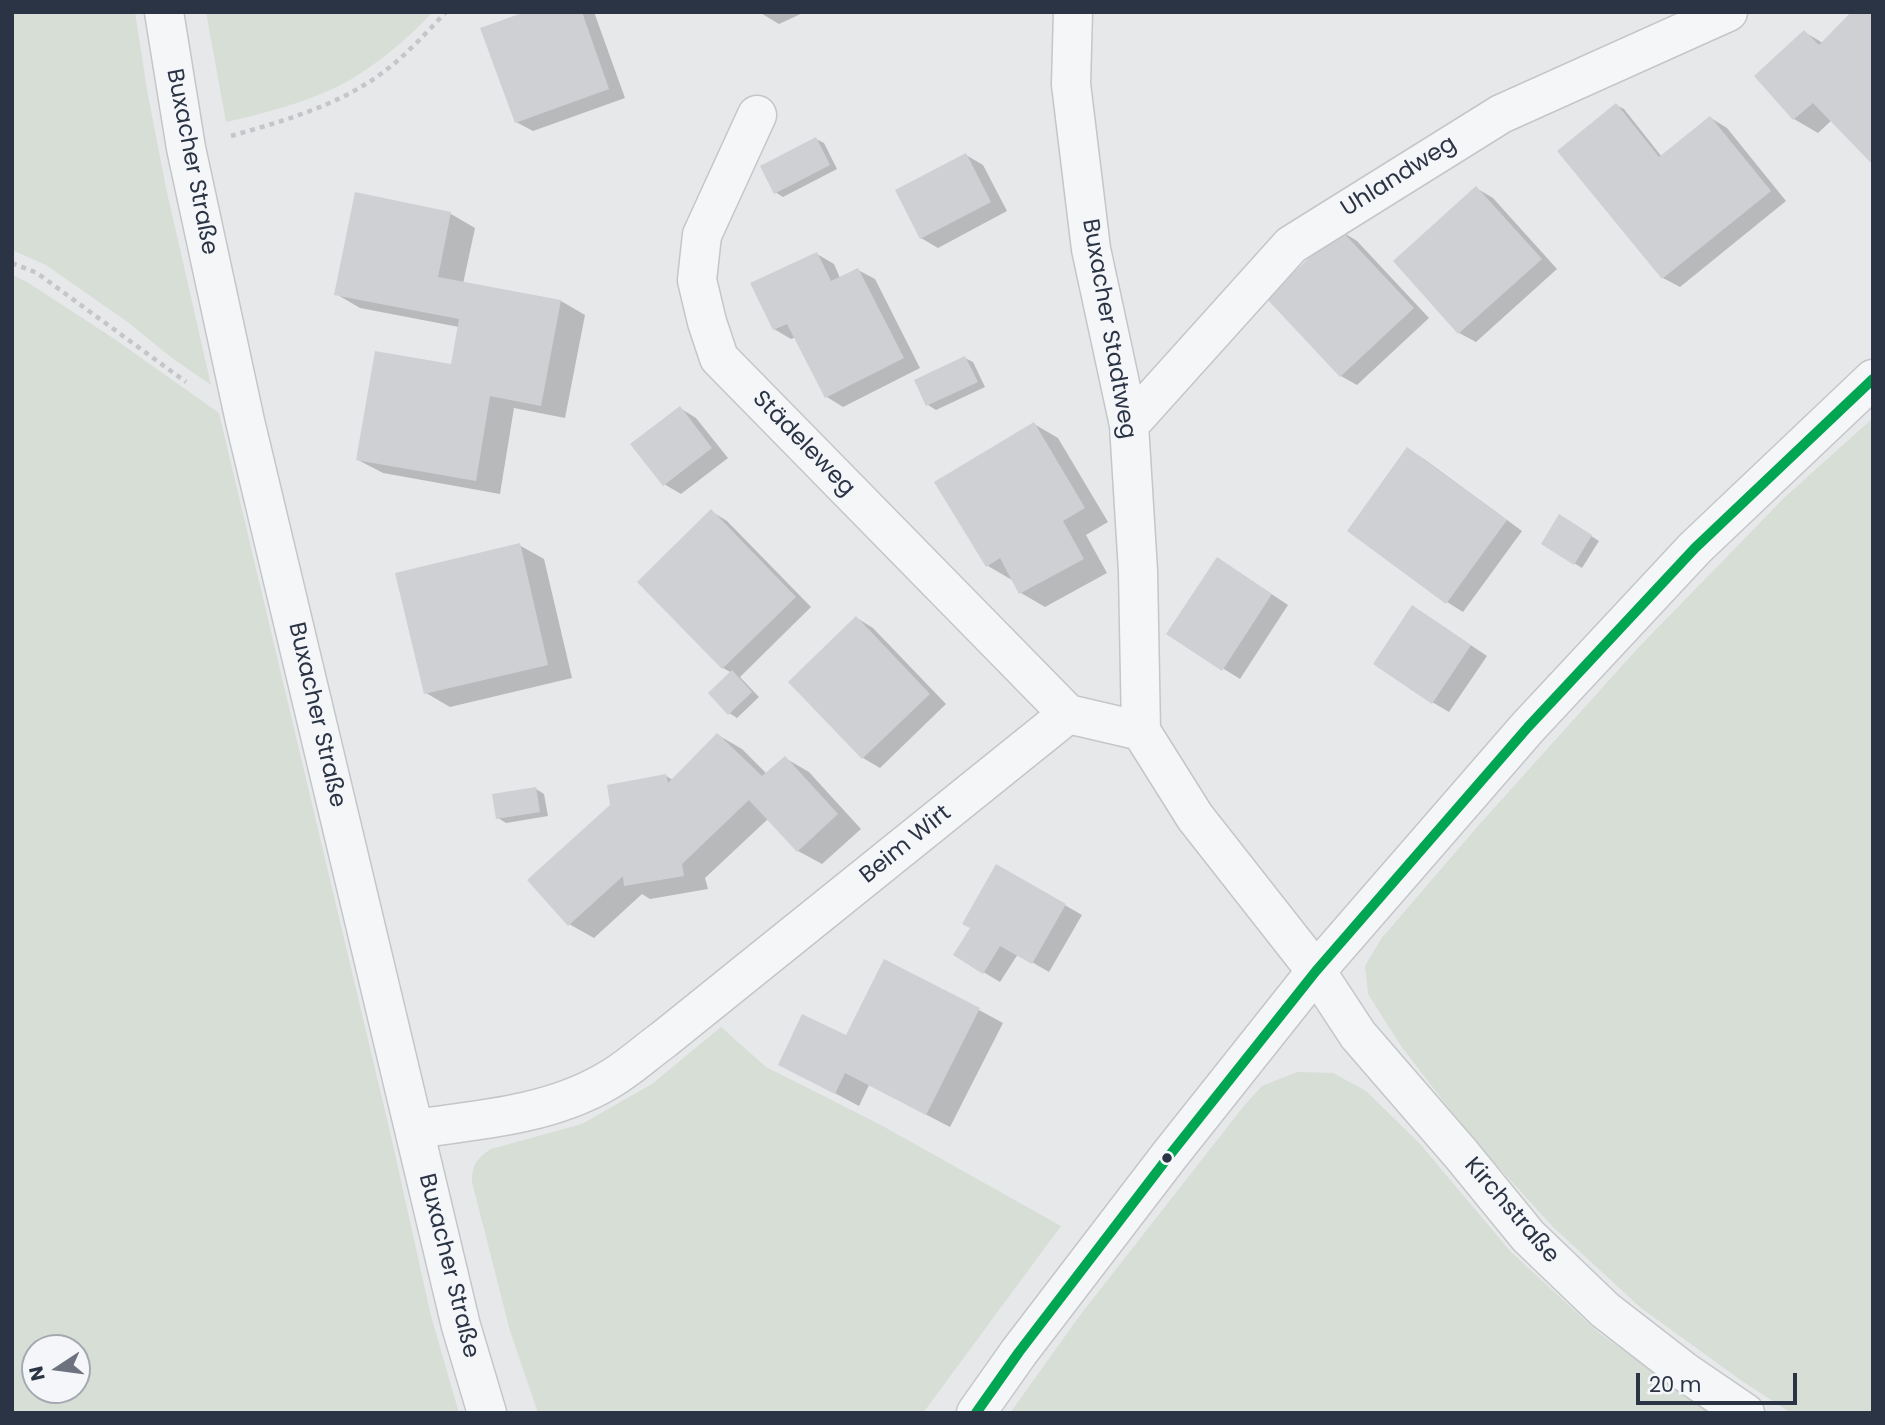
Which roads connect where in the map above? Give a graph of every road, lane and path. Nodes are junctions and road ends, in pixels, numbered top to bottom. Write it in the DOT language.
graph roads {
  1 [pos="164,12"];
  2 [pos="446,12"];
  3 [pos="1073,12"];
  4 [pos="1728,12"];
  5 [pos="757,116"];
  6 [pos="186,148"];
  7 [pos="12,263"];
  8 [pos="1873,379"];
  9 [pos="245,421"];
  10 [pos="1129,425"];
  11 [pos="1068,714"];
  12 [pos="1141,731"];
  13 [pos="1316,971"];
  14 [pos="414,1129"];
  15 [pos="487,1413"];
  16 [pos="975,1413"];
  17 [pos="1745,1413"];
  1 -- 6 [label="street, Buxacher Straße"];
  2 -- 6 [label="path"];
  3 -- 10 [label="street, Buxacher Stadtweg"];
  4 -- 10 [label="street, Uhlandweg"];
  5 -- 11 [label="street, Städeleweg"];
  6 -- 9 [label="street, Buxacher Straße"];
  7 -- 9 [label="path"];
  8 -- 13 [label="street"];
  9 -- 14 [label="street, Buxacher Straße"];
  10 -- 12 [label="street, Buxacher Stadtweg"];
  11 -- 12 [label="street"];
  11 -- 14 [label="street, Beim Wirt"];
  12 -- 13 [label="street"];
  13 -- 16 [label="street"];
  13 -- 17 [label="street, Kirchstraße"];
  14 -- 15 [label="street, Buxacher Straße"];
}
